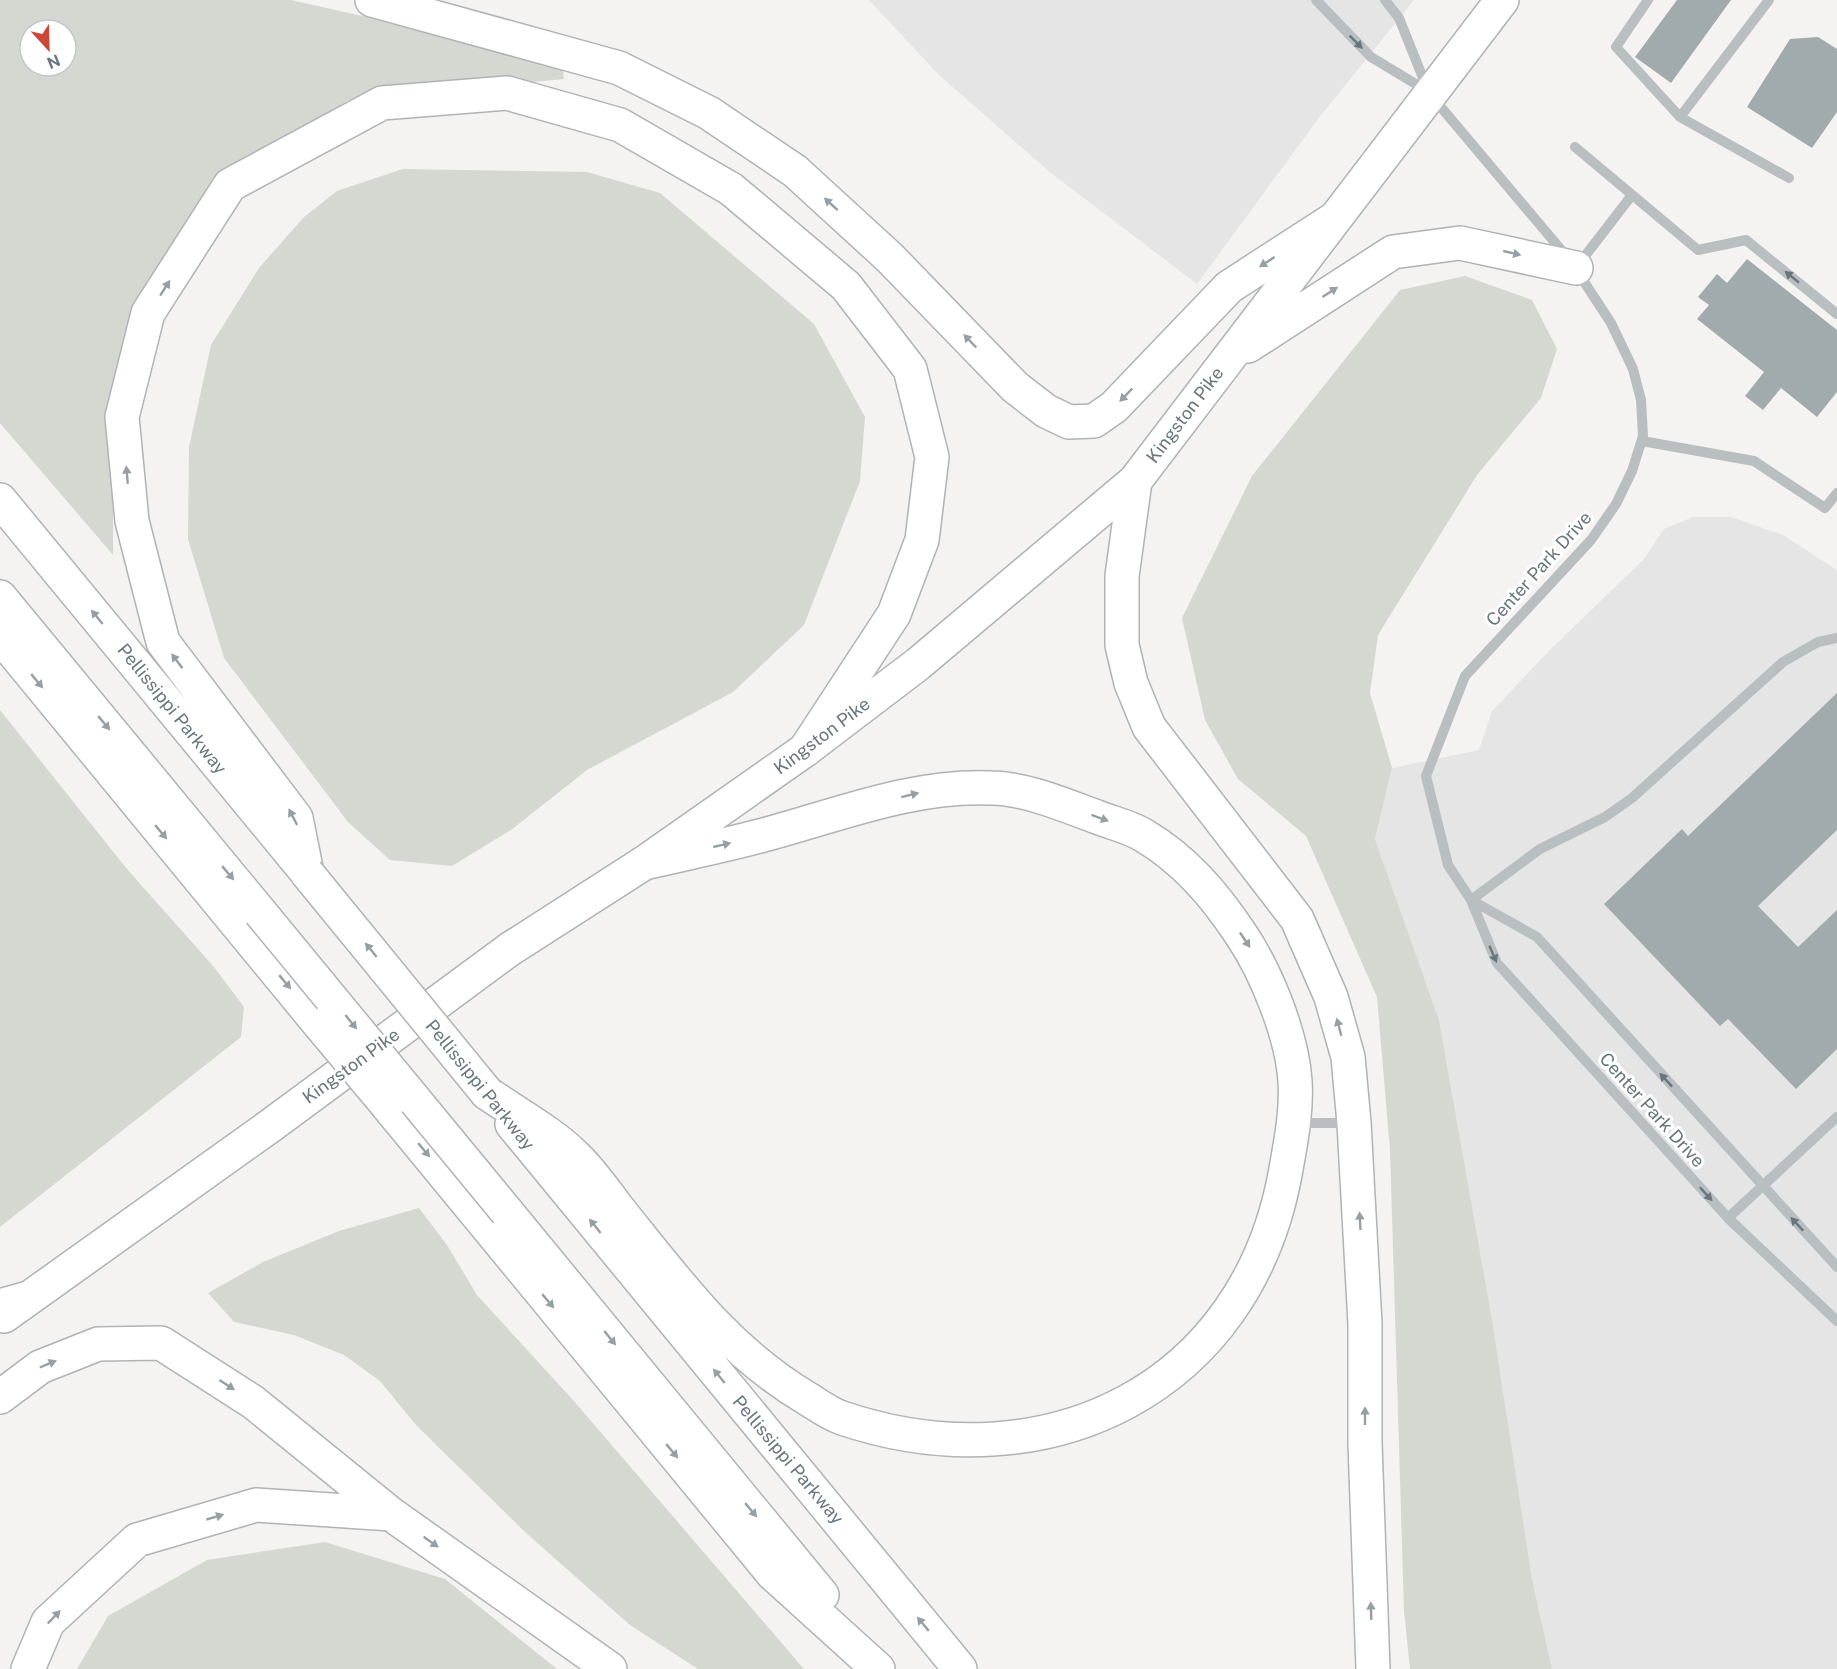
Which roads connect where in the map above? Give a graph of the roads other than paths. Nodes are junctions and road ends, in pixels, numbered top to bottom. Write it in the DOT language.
graph roads {
  1 [pos="372,0"];
  2 [pos="1316,0"];
  3 [pos="1385,0"];
  4 [pos="1502,0"];
  5 [pos="1648,0"];
  6 [pos="1769,0"];
  7 [pos="1429,93"];
  8 [pos="1680,117"];
  9 [pos="1575,147"];
  10 [pos="1789,178"];
  11 [pos="1632,195"];
  12 [pos="1334,219"];
  13 [pos="1576,268"];
  14 [pos="1837,314"];
  15 [pos="1228,358"];
  16 [pos="1642,441"];
  17 [pos="1135,481"];
  18 [pos="1837,494"];
  19 [pos="0,500"];
  20 [pos="0,597"];
  21 [pos="0,636"];
  22 [pos="1837,638"];
  23 [pos="805,750"];
  24 [pos="644,863"];
  25 [pos="308,873"];
  26 [pos="1471,900"];
  27 [pos="1837,1116"];
  28 [pos="1293,1122"];
  29 [pos="1354,1124"];
  30 [pos="564,1165"];
  31 [pos="1762,1186"];
  32 [pos="1728,1218"];
  33 [pos="1837,1267"];
  34 [pos="14,1302"];
  35 [pos="0,1319"];
  36 [pos="1837,1321"];
  37 [pos="0,1397"];
  38 [pos="391,1514"];
  39 [pos="28,1669"];
  40 [pos="610,1669"];
  41 [pos="878,1669"];
  42 [pos="884,1669"];
  43 [pos="960,1669"];
  44 [pos="1372,1669"];
  12 -- 1 [label="main road, one-way"];
  2 -- 7 [label="street, one-way"];
  3 -- 7 [label="street"];
  4 -- 7 [label="main road, Kingston Pike"];
  5 -- 8 [label="street"];
  6 -- 8 [label="street"];
  7 -- 12 [label="main road, Kingston Pike"];
  7 -- 13 [label="street, Center Park Drive"];
  8 -- 10 [label="street"];
  9 -- 11 [label="street"];
  11 -- 13 [label="street"];
  14 -- 11 [label="street, one-way"];
  12 -- 15 [label="main road, Kingston Pike"];
  15 -- 13 [label="main road, one-way"];
  13 -- 16 [label="street, Center Park Drive"];
  15 -- 17 [label="main road, Kingston Pike"];
  16 -- 18 [label="street"];
  16 -- 26 [label="street, Center Park Drive"];
  17 -- 23 [label="main road, Kingston Pike"];
  29 -- 17 [label="main road, one-way"];
  25 -- 19 [label="main road, Pellissippi Parkway, one-way"];
  20 -- 42 [label="main road, one-way, bridge"];
  21 -- 41 [label="main road, one-way, bridge"];
  22 -- 26 [label="street"];
  23 -- 24 [label="main road, Kingston Pike"];
  25 -- 23 [label="main road, one-way"];
  24 -- 28 [label="main road, one-way"];
  24 -- 34 [label="main road, Kingston Pike"];
  30 -- 25 [label="main road, Pellissippi Parkway, one-way, bridge"];
  31 -- 26 [label="street, Center Park Drive, one-way"];
  26 -- 32 [label="street, Center Park Drive, one-way"];
  27 -- 31 [label="street"];
  28 -- 29 [label="street"];
  28 -- 30 [label="main road"];
  44 -- 29 [label="main road, one-way"];
  43 -- 30 [label="main road, Pellissippi Parkway, one-way"];
  31 -- 32 [label="street"];
  33 -- 31 [label="street, Center Park Drive, one-way"];
  32 -- 36 [label="street, Center Park Drive"];
  34 -- 35 [label="main road, Kingston Pike"];
  37 -- 38 [label="main road, one-way"];
  39 -- 38 [label="main road, one-way"];
  38 -- 40 [label="main road, one-way"];
}
